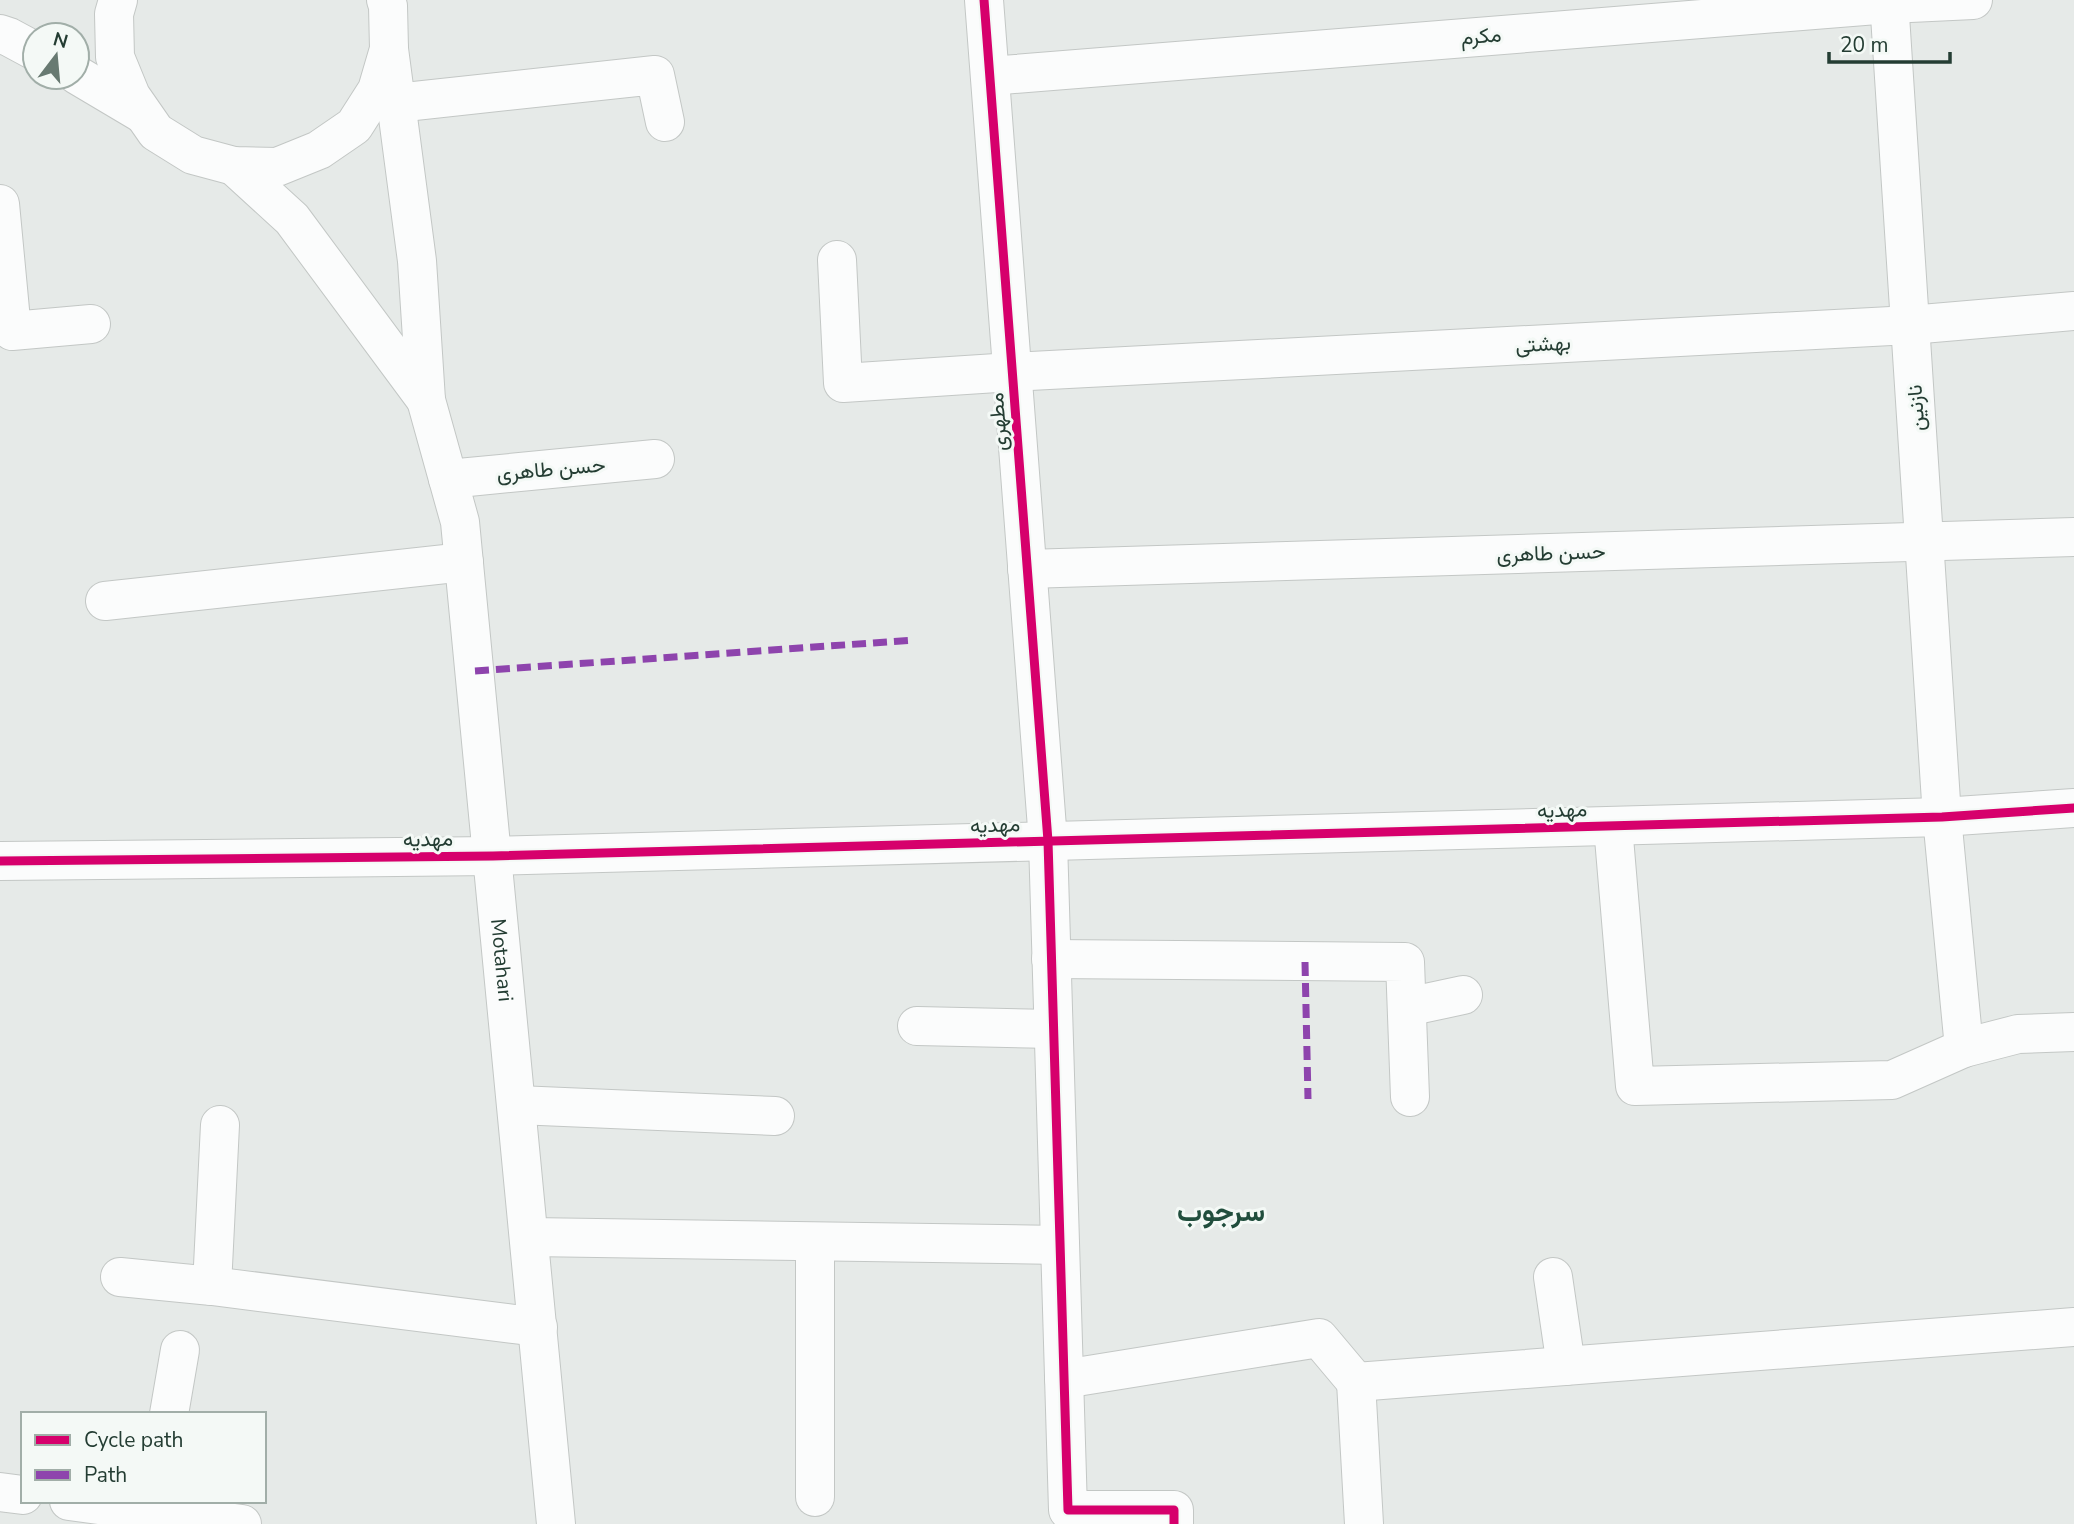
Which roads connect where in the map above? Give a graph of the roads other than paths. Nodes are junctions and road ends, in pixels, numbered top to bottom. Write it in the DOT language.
graph roads {
  1 [pos="118,0"];
  2 [pos="386,0"];
  3 [pos="984,0"];
  4 [pos="1973,0"];
  5 [pos="1889,2"];
  6 [pos="0,34"];
  7 [pos="21,43"];
  8 [pos="389,49"];
  9 [pos="990,76"];
  10 [pos="91,83"];
  11 [pos="396,103"];
  12 [pos="145,115"];
  13 [pos="665,122"];
  14 [pos="234,166"];
  15 [pos="0,205"];
  16 [pos="837,260"];
  17 [pos="2074,311"];
  18 [pos="90,324"];
  19 [pos="1910,325"];
  20 [pos="1012,372"];
  21 [pos="426,400"];
  22 [pos="655,459"];
  23 [pos="448,479"];
  24 [pos="2074,537"];
  25 [pos="1924,542"];
  26 [pos="464,562"];
  27 [pos="1027,569"];
  28 [pos="106,601"];
  29 [pos="2074,808"];
  30 [pos="1942,817"];
  31 [pos="1613,826"];
  32 [pos="1048,841"];
  33 [pos="493,856"];
  34 [pos="0,862"];
  35 [pos="1051,959"];
  36 [pos="1463,995"];
  37 [pos="1407,1007"];
  38 [pos="917,1026"];
  39 [pos="1053,1029"];
  40 [pos="2074,1032"];
  41 [pos="1964,1048"];
  42 [pos="1410,1097"];
  43 [pos="517,1105"];
  44 [pos="775,1116"];
  45 [pos="219,1125"];
  46 [pos="530,1237"];
  47 [pos="816,1242"];
  48 [pos="1060,1245"];
  49 [pos="120,1277"];
  50 [pos="1553,1277"];
  51 [pos="212,1286"];
  52 [pos="538,1327"];
  53 [pos="2074,1327"];
  54 [pos="180,1350"];
  55 [pos="1566,1366"];
  56 [pos="1064,1379"];
  57 [pos="1356,1382"];
  58 [pos="169,1412"];
  59 [pos="0,1492"];
  60 [pos="21,1495"];
  61 [pos="815,1497"];
  62 [pos="97,1503"];
  63 [pos="154,1507"];
  64 [pos="1066,1517"];
  65 [pos="236,1524"];
  66 [pos="556,1524"];
  67 [pos="1174,1524"];
  68 [pos="1364,1524"];
  1 -- 12 [label="street"];
  2 -- 8 [label="street"];
  3 -- 9 [label="street, مطهری"];
  4 -- 5 [label="street, مکرم"];
  5 -- 9 [label="street, مکرم"];
  5 -- 19 [label="street, نازنین"];
  6 -- 7 [label="street"];
  8 -- 11 [label="street"];
  8 -- 14 [label="street"];
  9 -- 20 [label="street, مطهری"];
  10 -- 12 [label="street"];
  11 -- 13 [label="street"];
  11 -- 21 [label="street"];
  12 -- 14 [label="street"];
  14 -- 21 [label="street"];
  15 -- 18 [label="street"];
  16 -- 20 [label="street, بهشتی"];
  17 -- 19 [label="street, بهشتی"];
  19 -- 20 [label="street, بهشتی"];
  19 -- 25 [label="street, نازنین"];
  20 -- 27 [label="street, مطهری"];
  21 -- 23 [label="street, Motahari"];
  22 -- 23 [label="street, حسن طاهری"];
  23 -- 26 [label="street, Motahari"];
  24 -- 25 [label="street, حسن طاهری"];
  25 -- 27 [label="street, حسن طاهری"];
  25 -- 30 [label="street, نازنین"];
  26 -- 28 [label="street"];
  26 -- 33 [label="street, Motahari"];
  27 -- 32 [label="street, مطهری"];
  29 -- 30 [label="street, مهدیه"];
  30 -- 31 [label="street, مهدیه"];
  30 -- 41 [label="street, نازنین"];
  31 -- 32 [label="street, مهدیه"];
  31 -- 41 [label="street"];
  32 -- 33 [label="street, مهدیه"];
  32 -- 35 [label="street, مطهری"];
  33 -- 34 [label="street, مهدیه"];
  33 -- 43 [label="street, Motahari"];
  35 -- 37 [label="street"];
  35 -- 39 [label="street, مطهری"];
  36 -- 37 [label="street"];
  37 -- 42 [label="street"];
  38 -- 39 [label="street"];
  39 -- 48 [label="street, مطهری"];
  40 -- 41 [label="street"];
  43 -- 44 [label="street"];
  43 -- 46 [label="street, Motahari"];
  45 -- 51 [label="street"];
  46 -- 47 [label="street"];
  46 -- 52 [label="street, Motahari"];
  47 -- 48 [label="street"];
  47 -- 61 [label="street"];
  48 -- 56 [label="street, مطهری"];
  49 -- 51 [label="street"];
  50 -- 55 [label="street"];
  51 -- 52 [label="street"];
  52 -- 66 [label="street, Motahari"];
  53 -- 55 [label="street"];
  54 -- 58 [label="street"];
  55 -- 57 [label="street"];
  56 -- 57 [label="street"];
  56 -- 64 [label="street, مطهری"];
  57 -- 68 [label="street"];
  59 -- 60 [label="street"];
  62 -- 63 [label="street"];
  63 -- 65 [label="street"];
  64 -- 67 [label="street"];
}
